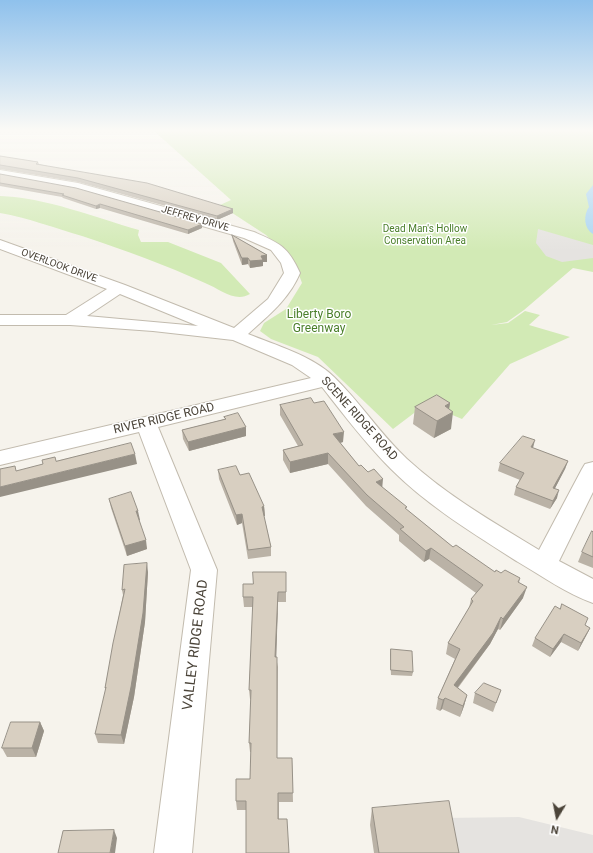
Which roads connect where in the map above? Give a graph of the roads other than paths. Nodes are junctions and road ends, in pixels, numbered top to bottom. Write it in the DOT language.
graph roads {
  1 [pos="0,173"];
  2 [pos="0,244"];
  3 [pos="119,288"];
  4 [pos="0,320"];
  5 [pos="70,320"];
  6 [pos="236,335"];
  7 [pos="327,380"];
  8 [pos="146,423"];
  9 [pos="0,458"];
  10 [pos="593,469"];
  11 [pos="544,565"];
  12 [pos="593,592"];
  13 [pos="173,853"];
  1 -- 6 [label="street, JEFFREY DRIVE"];
  2 -- 3 [label="street, OVERLOOK DRIVE"];
  3 -- 5 [label="street, OVERLOOK DRIVE"];
  3 -- 6 [label="street, OVERLOOK DRIVE"];
  4 -- 5 [label="street, SCENE RIDGE ROAD"];
  5 -- 6 [label="street, SCENE RIDGE ROAD"];
  6 -- 7 [label="street, SCENE RIDGE ROAD"];
  7 -- 8 [label="street, RIVER RIDGE ROAD"];
  7 -- 11 [label="street, SCENE RIDGE ROAD"];
  8 -- 9 [label="street, RIVER RIDGE ROAD"];
  8 -- 13 [label="street, VALLEY RIDGE ROAD"];
  10 -- 11 [label="street"];
  11 -- 12 [label="street, SCENE RIDGE ROAD"];
}
